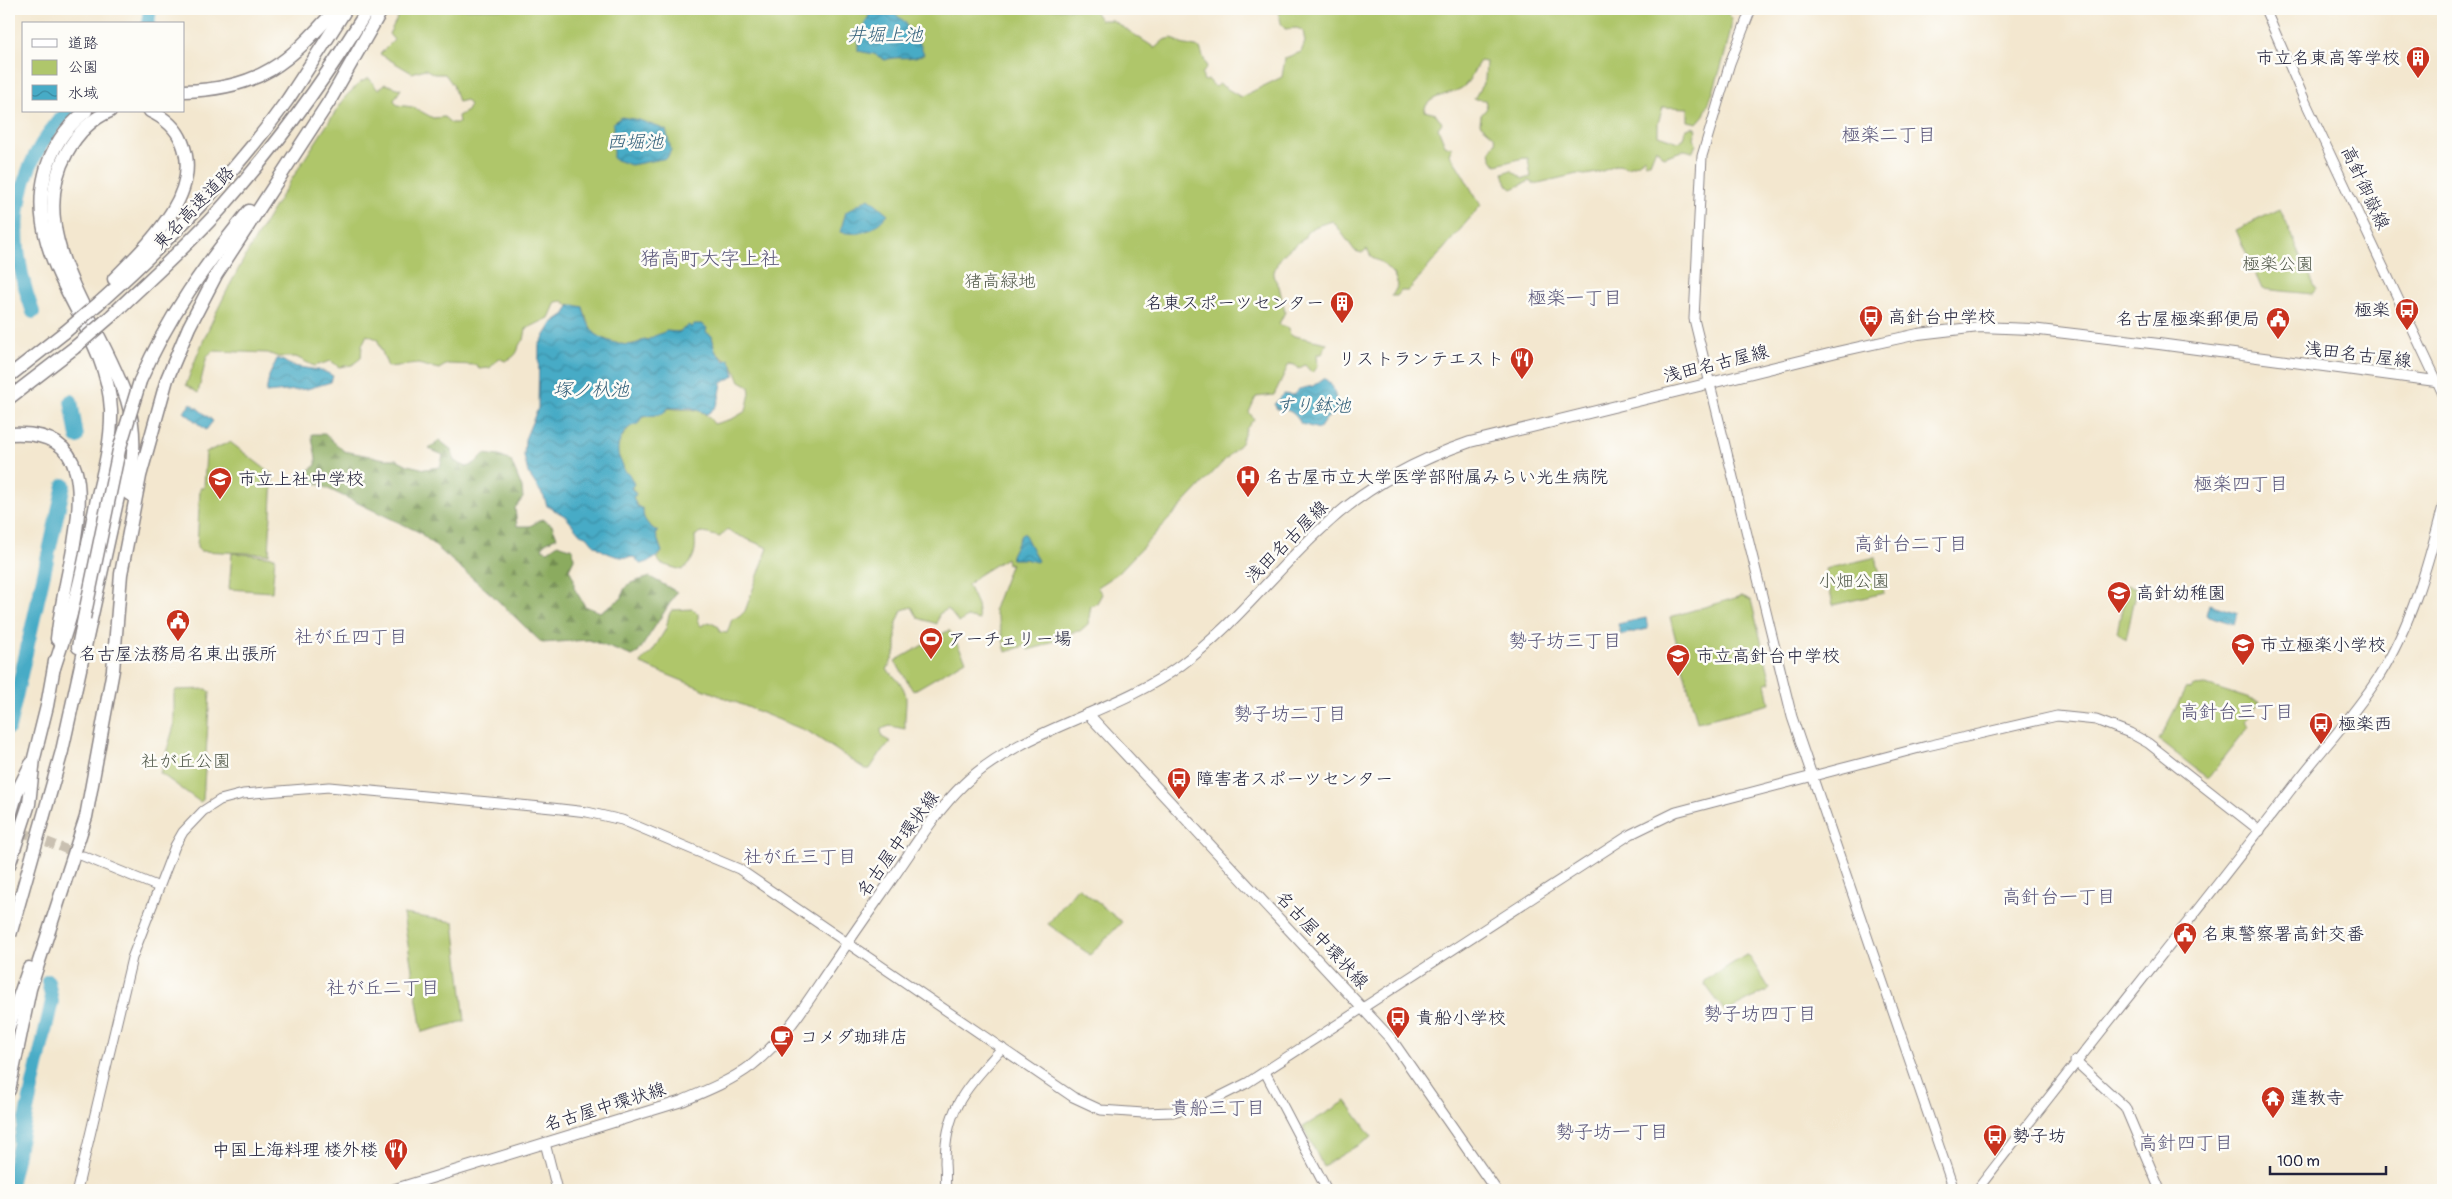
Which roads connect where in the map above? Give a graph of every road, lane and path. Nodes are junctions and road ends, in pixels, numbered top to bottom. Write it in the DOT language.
graph roads {
  1 [pos="336,9"];
  2 [pos="346,9"];
  3 [pos="368,9"];
  4 [pos="382,9"];
  5 [pos="1752,9"];
  6 [pos="2265,9"];
  7 [pos="185,91"];
  8 [pos="85,112"];
  9 [pos="108,112"];
  10 [pos="152,112"];
  11 [pos="291,158"];
  12 [pos="97,300"];
  13 [pos="112,362"];
  14 [pos="9,374"];
  15 [pos="1710,381"];
  16 [pos="2440,382"];
  17 [pos="2443,394"];
  18 [pos="9,398"];
  19 [pos="9,434"];
  20 [pos="2443,506"];
  21 [pos="121,574"];
  22 [pos="54,668"];
  23 [pos="1088,714"];
  24 [pos="62,751"];
  25 [pos="34,758"];
  26 [pos="1812,777"];
  27 [pos="10,811"];
  28 [pos="9,819"];
  29 [pos="2260,831"];
  30 [pos="83,856"];
  31 [pos="9,865"];
  32 [pos="159,887"];
  33 [pos="54,914"];
  34 [pos="9,938"];
  35 [pos="848,942"];
  36 [pos="1363,1008"];
  37 [pos="9,1026"];
  38 [pos="1002,1048"];
  39 [pos="17,1050"];
  40 [pos="2075,1061"];
  41 [pos="1265,1072"];
  42 [pos="9,1074"];
  43 [pos="9,1090"];
  44 [pos="545,1143"];
  45 [pos="77,1190"];
  46 [pos="392,1190"];
  47 [pos="557,1190"];
  48 [pos="946,1190"];
  49 [pos="1327,1190"];
  50 [pos="1496,1190"];
  51 [pos="1954,1190"];
  52 [pos="1977,1190"];
  53 [pos="2160,1190"];
  1 -- 7 [label="highway"];
  2 -- 12 [label="highway, 東名高速道路"];
  3 -- 18 [label="highway, 東名高速道路, bridge"];
  4 -- 11 [label="highway"];
  5 -- 15 [label="street"];
  6 -- 16 [label="street, 高針御嶽線"];
  8 -- 22 [label="highway"];
  9 -- 13 [label="highway"];
  10 -- 12 [label="highway"];
  11 -- 21 [label="highway"];
  11 -- 24 [label="highway, bridge"];
  12 -- 14 [label="highway, 東名高速道路, bridge"];
  13 -- 21 [label="highway"];
  13 -- 24 [label="highway"];
  15 -- 16 [label="main road, 浅田名古屋線"];
  15 -- 23 [label="main road, 浅田名古屋線"];
  15 -- 26 [label="street"];
  16 -- 17 [label="street, 高針御嶽線"];
  19 -- 22 [label="highway"];
  20 -- 29 [label="street"];
  21 -- 33 [label="highway"];
  22 -- 25 [label="highway"];
  23 -- 35 [label="main road, 名古屋中環状線"];
  23 -- 36 [label="main road, 名古屋中環状線"];
  24 -- 34 [label="highway, bridge"];
  25 -- 27 [label="highway"];
  25 -- 31 [label="highway"];
  26 -- 29 [label="street"];
  26 -- 36 [label="street"];
  26 -- 51 [label="street"];
  27 -- 28 [label="highway"];
  29 -- 40 [label="street"];
  30 -- 32 [label="street"];
  32 -- 35 [label="street"];
  32 -- 45 [label="street"];
  33 -- 37 [label="highway"];
  33 -- 39 [label="highway"];
  35 -- 38 [label="street"];
  35 -- 44 [label="main road, 名古屋中環状線"];
  36 -- 41 [label="street"];
  36 -- 50 [label="main road, 名古屋中環状線"];
  38 -- 41 [label="street"];
  38 -- 48 [label="street"];
  39 -- 42 [label="highway"];
  39 -- 43 [label="highway"];
  40 -- 52 [label="street"];
  40 -- 53 [label="street"];
  41 -- 49 [label="street"];
  44 -- 46 [label="main road, 名古屋中環状線"];
  44 -- 47 [label="street"];
}
